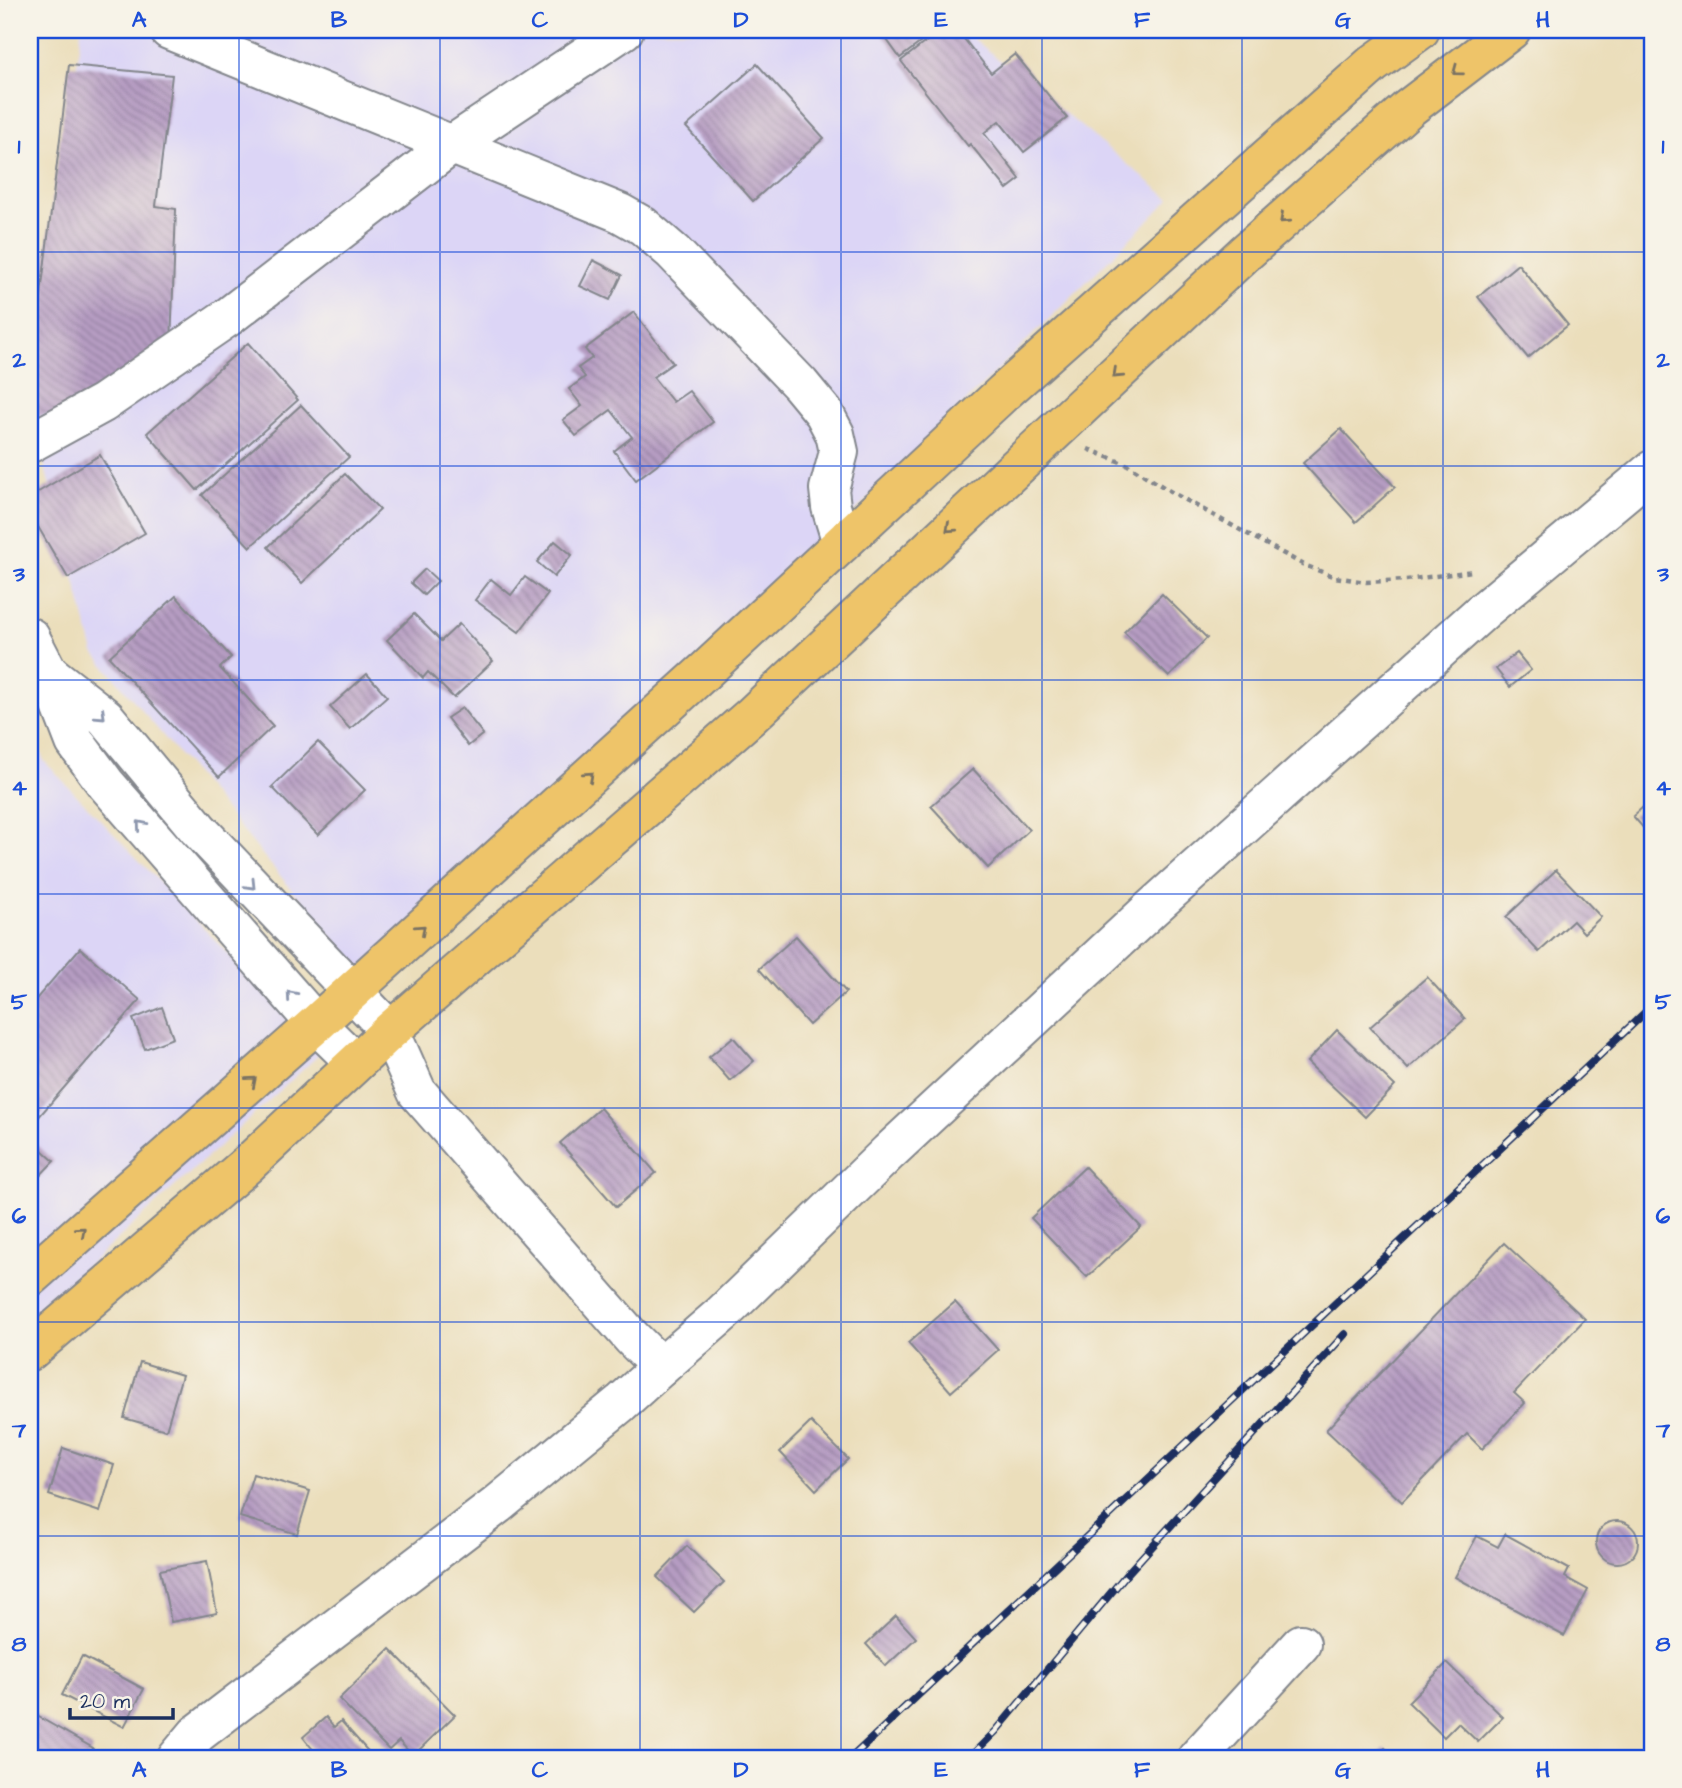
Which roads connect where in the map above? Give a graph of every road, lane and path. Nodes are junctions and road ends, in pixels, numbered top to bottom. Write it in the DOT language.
graph roads {
  1 [pos="169,30"];
  2 [pos="624,30"];
  3 [pos="1420,30"];
  4 [pos="1511,30"];
  5 [pos="450,146"];
  6 [pos="1050,436"];
  7 [pos="30,443"];
  8 [pos="1652,470"];
  9 [pos="842,543"];
  10 [pos="1480,570"];
  11 [pos="35,649"];
  12 [pos="353,991"];
  13 [pos="317,1024"];
  14 [pos="390,1031"];
  15 [pos="355,1062"];
  16 [pos="417,1092"];
  17 [pos="30,1276"];
  18 [pos="30,1351"];
  19 [pos="661,1367"];
  20 [pos="1301,1644"];
  21 [pos="177,1758"];
  22 [pos="1197,1758"];
  1 -- 5 [label="street"];
  2 -- 5 [label="street"];
  3 -- 9 [label="highway"];
  4 -- 6 [label="highway, one-way"];
  5 -- 7 [label="street"];
  5 -- 9 [label="street"];
  6 -- 10 [label="path"];
  6 -- 14 [label="highway, one-way"];
  8 -- 19 [label="street"];
  12 -- 9 [label="highway, one-way"];
  11 -- 12 [label="street, one-way"];
  13 -- 11 [label="street, one-way"];
  12 -- 13 [label="highway"];
  12 -- 14 [label="street"];
  13 -- 15 [label="street"];
  17 -- 13 [label="highway, one-way"];
  14 -- 15 [label="highway"];
  14 -- 16 [label="street"];
  15 -- 16 [label="street"];
  15 -- 18 [label="highway"];
  16 -- 19 [label="street"];
  19 -- 21 [label="street"];
  20 -- 22 [label="street"];
}
